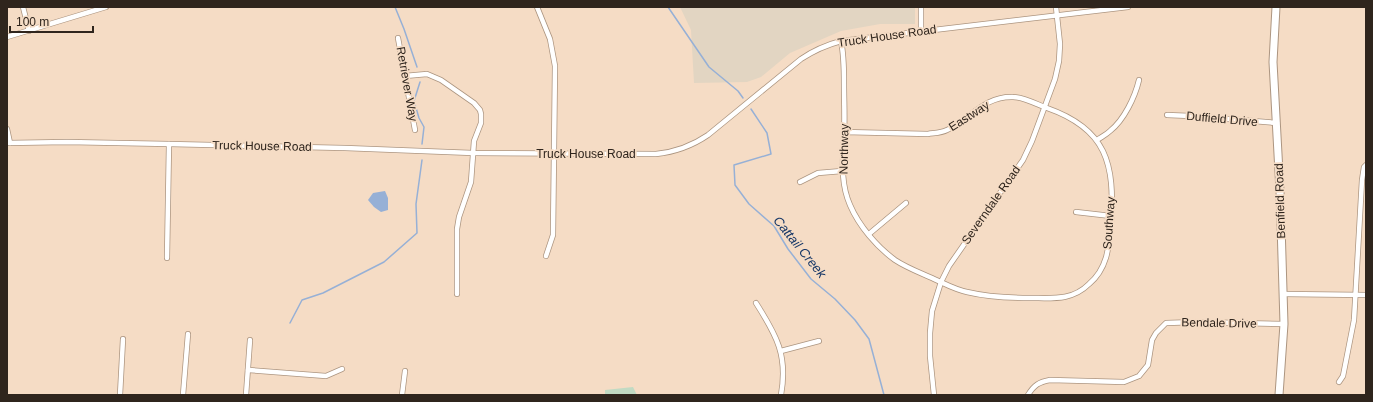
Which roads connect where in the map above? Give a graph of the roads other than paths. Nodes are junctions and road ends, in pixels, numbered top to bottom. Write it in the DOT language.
graph roads {
  1 [pos="22,7"];
  2 [pos="106,7"];
  3 [pos="537,7"];
  4 [pos="921,7"];
  5 [pos="1056,7"];
  6 [pos="1128,7"];
  7 [pos="1276,7"];
  8 [pos="1057,15"];
  9 [pos="29,31"];
  10 [pos="920,31"];
  11 [pos="7,37"];
  12 [pos="398,38"];
  13 [pos="841,41"];
  14 [pos="405,76"];
  15 [pos="1139,80"];
  16 [pos="1044,107"];
  17 [pos="1167,115"];
  18 [pos="1277,123"];
  19 [pos="7,129"];
  20 [pos="415,130"];
  21 [pos="844,132"];
  22 [pos="1097,140"];
  23 [pos="8,143"];
  24 [pos="169,144"];
  25 [pos="473,153"];
  26 [pos="554,154"];
  27 [pos="1365,166"];
  28 [pos="842,171"];
  29 [pos="800,182"];
  30 [pos="906,203"];
  31 [pos="1076,212"];
  32 [pos="1111,216"];
  33 [pos="869,234"];
  34 [pos="546,256"];
  35 [pos="167,258"];
  36 [pos="941,282"];
  37 [pos="457,294"];
  38 [pos="1283,294"];
  39 [pos="1355,295"];
  40 [pos="1366,295"];
  41 [pos="756,303"];
  42 [pos="1284,324"];
  43 [pos="188,334"];
  44 [pos="123,339"];
  45 [pos="250,340"];
  46 [pos="819,341"];
  47 [pos="781,351"];
  48 [pos="342,369"];
  49 [pos="248,370"];
  50 [pos="405,371"];
  51 [pos="1339,382"];
  52 [pos="120,395"];
  53 [pos="183,395"];
  54 [pos="246,395"];
  55 [pos="402,395"];
  56 [pos="781,395"];
  57 [pos="934,395"];
  58 [pos="1028,395"];
  59 [pos="1278,395"];
  1 -- 9 [label="street"];
  2 -- 9 [label="street"];
  3 -- 26 [label="street"];
  4 -- 10 [label="street"];
  5 -- 8 [label="street, Severndale Road"];
  6 -- 8 [label="street, Truck House Road"];
  7 -- 18 [label="main road, Benfield Road"];
  8 -- 10 [label="street, Truck House Road"];
  8 -- 16 [label="street, Severndale Road"];
  9 -- 11 [label="street"];
  10 -- 13 [label="street, Truck House Road"];
  12 -- 14 [label="street, Retriever Way"];
  13 -- 21 [label="street, Northway"];
  13 -- 26 [label="street, Truck House Road"];
  14 -- 20 [label="street, Retriever Way"];
  14 -- 25 [label="street"];
  15 -- 22 [label="street"];
  16 -- 21 [label="street, Eastway"];
  16 -- 22 [label="street, Southway"];
  16 -- 36 [label="street, Severndale Road"];
  17 -- 18 [label="street, Duffield Drive"];
  18 -- 38 [label="main road, Benfield Road"];
  19 -- 23 [label="street"];
  21 -- 28 [label="street, Northway"];
  22 -- 32 [label="street, Southway"];
  23 -- 24 [label="street, Truck House Road"];
  24 -- 25 [label="street, Truck House Road"];
  24 -- 35 [label="street"];
  25 -- 26 [label="street, Truck House Road"];
  25 -- 37 [label="street"];
  26 -- 34 [label="street"];
  27 -- 39 [label="street"];
  28 -- 29 [label="street"];
  28 -- 33 [label="street, Northway"];
  30 -- 33 [label="street"];
  31 -- 32 [label="street"];
  32 -- 36 [label="street, Southway"];
  33 -- 36 [label="street, Northway"];
  36 -- 57 [label="street, Severndale Road"];
  38 -- 39 [label="street"];
  38 -- 42 [label="main road, Benfield Road"];
  39 -- 40 [label="street"];
  39 -- 51 [label="street"];
  41 -- 47 [label="street"];
  42 -- 58 [label="street, Bendale Drive"];
  42 -- 59 [label="main road, Benfield Road"];
  43 -- 53 [label="street"];
  44 -- 52 [label="street"];
  45 -- 49 [label="street"];
  46 -- 47 [label="street"];
  47 -- 56 [label="street"];
  48 -- 49 [label="street"];
  49 -- 54 [label="street"];
  50 -- 55 [label="street"];
}
